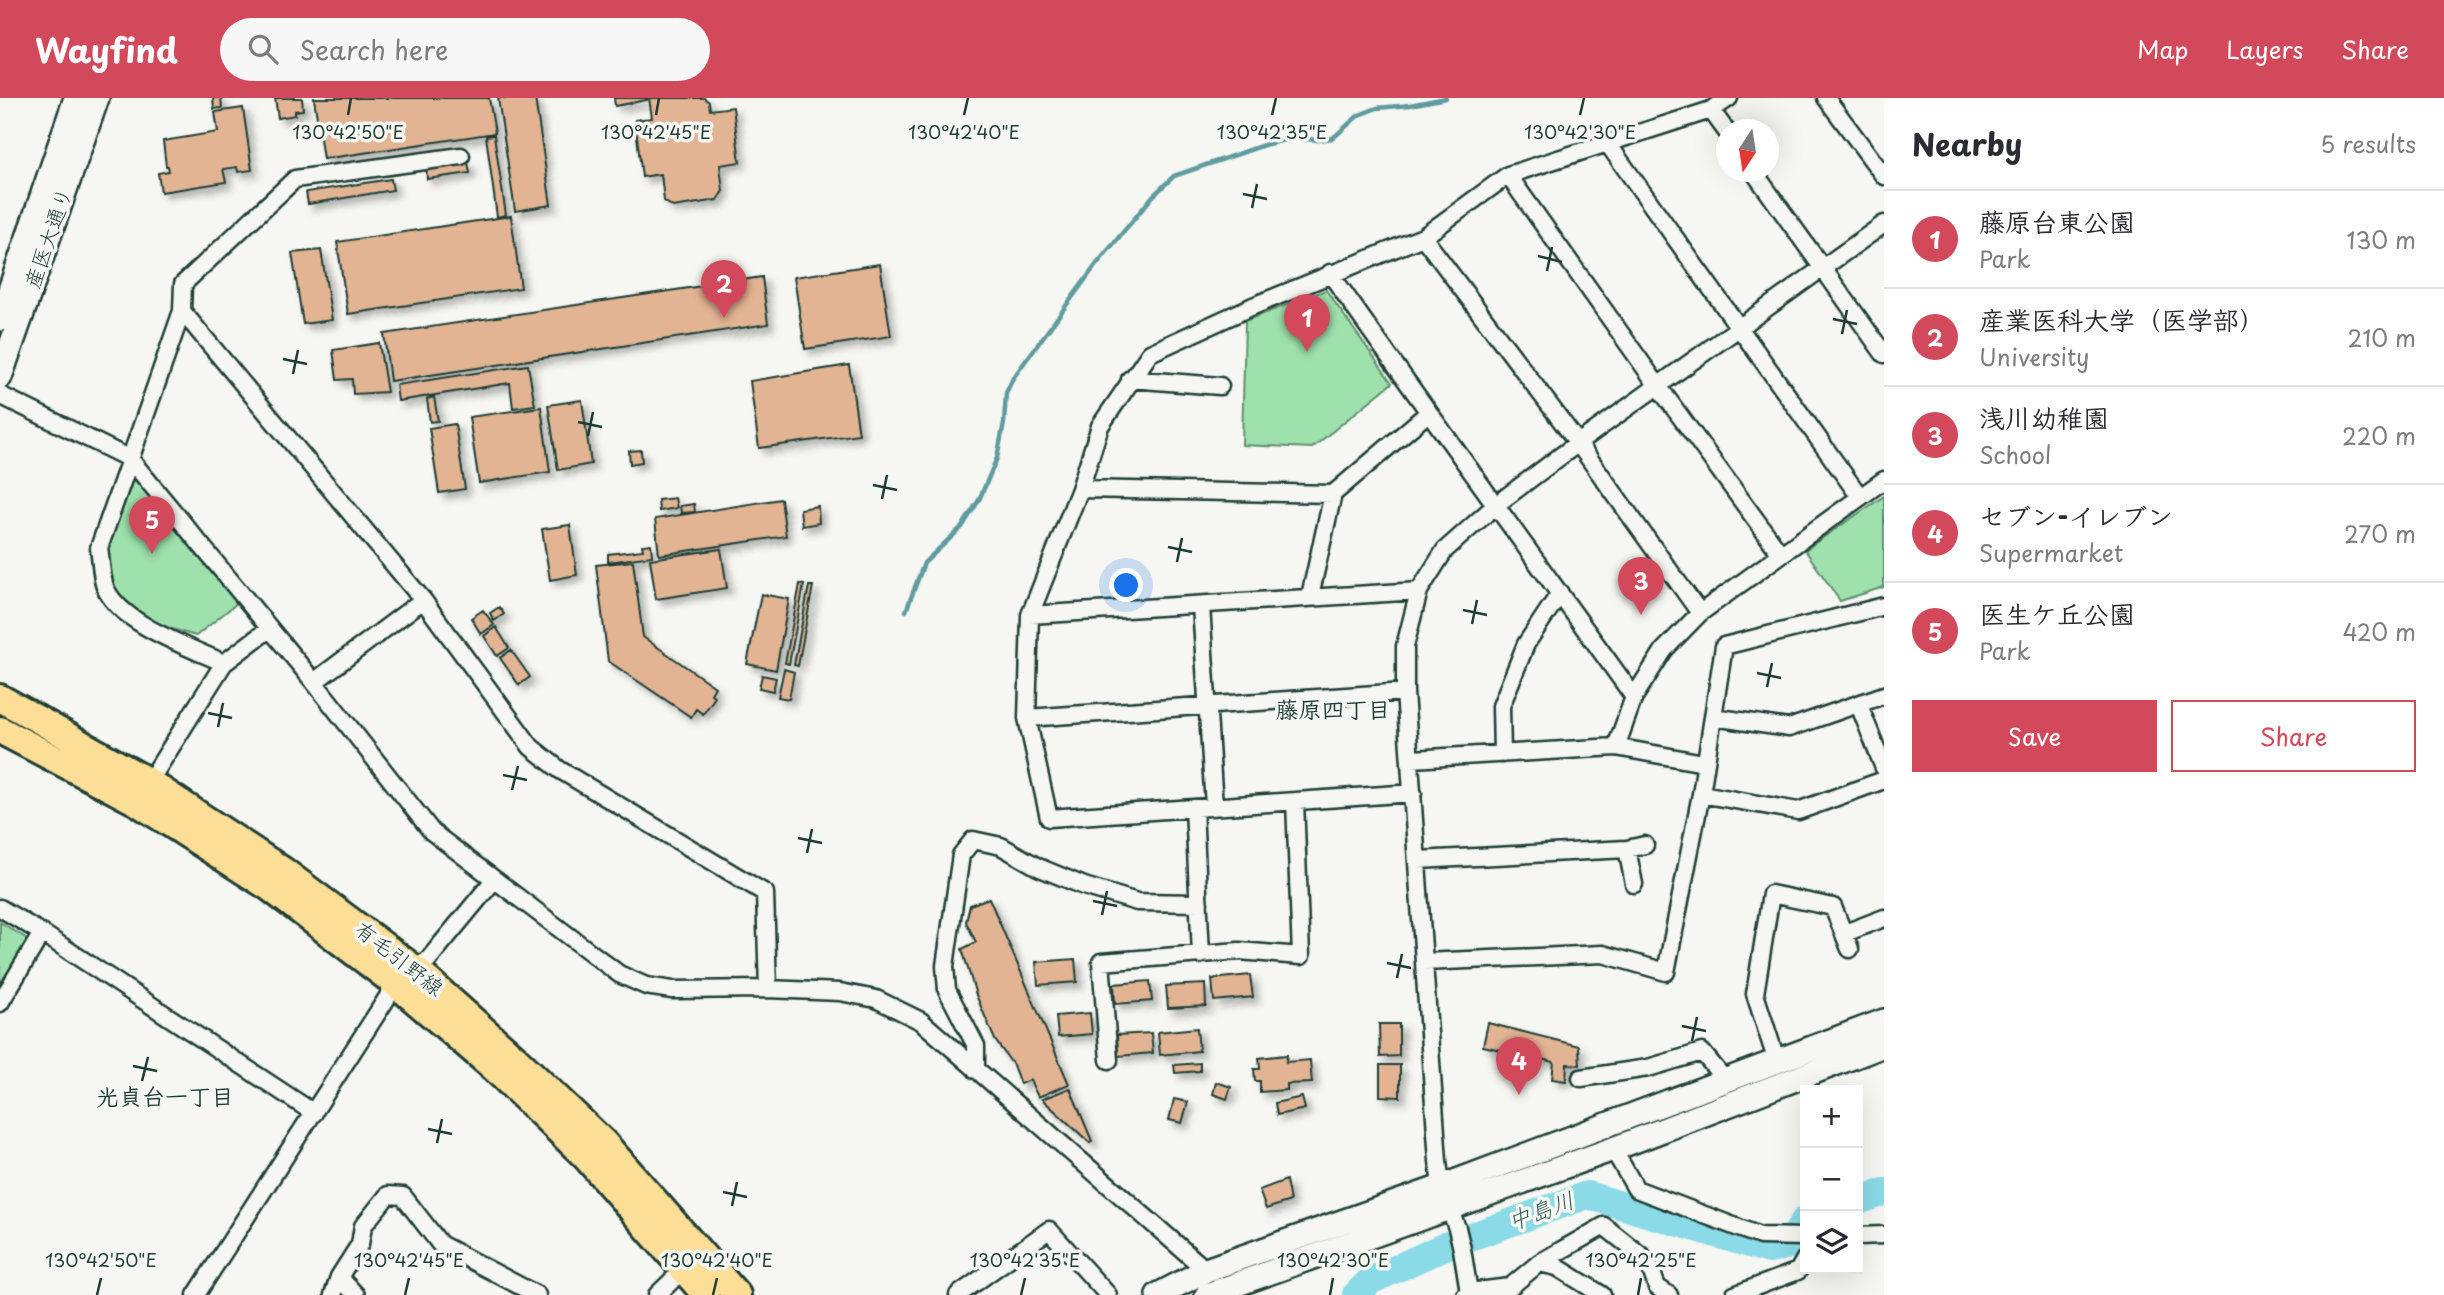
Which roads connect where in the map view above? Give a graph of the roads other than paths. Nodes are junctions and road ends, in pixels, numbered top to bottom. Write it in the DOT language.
graph roads {
  1 [pos="76,98"];
  2 [pos="97,98"];
  3 [pos="1729,98"];
  4 [pos="1826,98"];
  5 [pos="1711,110"];
  6 [pos="1718,119"];
  7 [pos="1608,144"];
  8 [pos="461,156"];
  9 [pos="1508,176"];
  10 [pos="1884,176"];
  11 [pos="1761,182"];
  12 [pos="1884,223"];
  13 [pos="1423,237"];
  14 [pos="1822,268"];
  15 [pos="1331,273"];
  16 [pos="182,312"];
  17 [pos="0,319"];
  18 [pos="1740,328"];
  19 [pos="1884,354"];
  20 [pos="0,377"];
  21 [pos="1130,379"];
  22 [pos="1220,386"];
  23 [pos="1658,386"];
  24 [pos="0,395"];
  25 [pos="1428,413"];
  26 [pos="1578,443"];
  27 [pos="130,459"];
  28 [pos="1884,480"];
  29 [pos="1080,489"];
  30 [pos="1333,494"];
  31 [pos="1860,497"];
  32 [pos="1497,504"];
  33 [pos="1780,553"];
  34 [pos="1419,592"];
  35 [pos="1560,593"];
  36 [pos="1310,596"];
  37 [pos="423,600"];
  38 [pos="1201,606"];
  39 [pos="1884,606"];
  40 [pos="1700,613"];
  41 [pos="1030,615"];
  42 [pos="269,629"];
  43 [pos="224,663"];
  44 [pos="314,682"];
  45 [pos="1405,692"];
  46 [pos="1884,695"];
  47 [pos="1634,697"];
  48 [pos="0,698"];
  49 [pos="1208,705"];
  50 [pos="1859,705"];
  51 [pos="1713,717"];
  52 [pos="1027,718"];
  53 [pos="0,730"];
  54 [pos="1616,747"];
  55 [pos="1502,754"];
  56 [pos="1412,759"];
  57 [pos="1704,763"];
  58 [pos="1884,768"];
  59 [pos="1884,780"];
  60 [pos="149,782"];
  61 [pos="1413,793"];
  62 [pos="1701,794"];
  63 [pos="1295,801"];
  64 [pos="1214,806"];
  65 [pos="1194,808"];
  66 [pos="1645,845"];
  67 [pos="1628,849"];
  68 [pos="1418,860"];
  69 [pos="494,880"];
  70 [pos="1634,884"];
  71 [pos="1199,903"];
  72 [pos="0,908"];
  73 [pos="1884,918"];
  74 [pos="42,933"];
  75 [pos="1201,954"];
  76 [pos="1424,962"];
  77 [pos="406,977"];
  78 [pos="768,989"];
  79 [pos="0,1003"];
  80 [pos="1884,1021"];
  81 [pos="1884,1045"];
  82 [pos="1109,1060"];
  83 [pos="1777,1062"];
  84 [pos="976,1070"];
  85 [pos="1581,1078"];
  86 [pos="1725,1080"];
  87 [pos="314,1113"];
  88 [pos="1613,1149"];
  89 [pos="1441,1187"];
  90 [pos="1453,1219"];
  91 [pos="1884,1235"];
  92 [pos="1863,1236"];
  93 [pos="1800,1237"];
  94 [pos="693,1261"];
  95 [pos="1539,1263"];
  96 [pos="1800,1268"];
  97 [pos="1206,1270"];
  98 [pos="339,1277"];
  99 [pos="1467,1293"];
  100 [pos="533,1294"];
  101 [pos="196,1295"];
  102 [pos="333,1295"];
  103 [pos="356,1295"];
  104 [pos="657,1295"];
  105 [pos="706,1295"];
  106 [pos="737,1295"];
  107 [pos="958,1295"];
  108 [pos="1108,1295"];
  109 [pos="1158,1295"];
  110 [pos="1207,1295"];
  111 [pos="1602,1295"];
  112 [pos="1670,1295"];
  113 [pos="1734,1295"];
  1 -- 17 [label="street, 産医大通り"];
  2 -- 20 [label="street, 産医大通り"];
  3 -- 5 [label="street"];
  4 -- 10 [label="street"];
  5 -- 6 [label="street"];
  5 -- 7 [label="street"];
  7 -- 9 [label="street"];
  7 -- 18 [label="street"];
  8 -- 16 [label="street"];
  9 -- 13 [label="street"];
  9 -- 23 [label="street"];
  11 -- 14 [label="street"];
  12 -- 14 [label="street"];
  13 -- 15 [label="street"];
  13 -- 26 [label="street"];
  14 -- 18 [label="street"];
  14 -- 19 [label="street"];
  15 -- 21 [label="street"];
  15 -- 25 [label="street"];
  16 -- 27 [label="street"];
  16 -- 37 [label="street"];
  18 -- 23 [label="street"];
  18 -- 31 [label="street"];
  21 -- 22 [label="street"];
  21 -- 29 [label="street"];
  23 -- 26 [label="street"];
  23 -- 33 [label="street"];
  24 -- 27 [label="street"];
  25 -- 30 [label="street"];
  25 -- 32 [label="street"];
  26 -- 32 [label="street"];
  26 -- 40 [label="street"];
  27 -- 42 [label="street"];
  27 -- 43 [label="street"];
  28 -- 31 [label="street"];
  29 -- 30 [label="street"];
  29 -- 41 [label="street"];
  30 -- 36 [label="street"];
  31 -- 33 [label="street"];
  32 -- 34 [label="street"];
  32 -- 35 [label="street"];
  33 -- 40 [label="street"];
  34 -- 36 [label="street"];
  34 -- 45 [label="street"];
  35 -- 47 [label="street"];
  35 -- 55 [label="street"];
  36 -- 38 [label="street"];
  37 -- 44 [label="street"];
  37 -- 78 [label="street"];
  38 -- 41 [label="street"];
  38 -- 49 [label="street"];
  39 -- 51 [label="street"];
  40 -- 47 [label="street"];
  41 -- 52 [label="street"];
  42 -- 43 [label="street"];
  42 -- 44 [label="street"];
  43 -- 60 [label="street"];
  44 -- 69 [label="street"];
  45 -- 49 [label="street"];
  45 -- 56 [label="street"];
  46 -- 50 [label="street"];
  47 -- 54 [label="street"];
  48 -- 60 [label="main road, 有毛引野線"];
  49 -- 52 [label="street"];
  49 -- 64 [label="street"];
  50 -- 51 [label="street"];
  50 -- 58 [label="street"];
  51 -- 57 [label="street"];
  52 -- 65 [label="street"];
  53 -- 77 [label="main road, 有毛引野線"];
  54 -- 55 [label="street"];
  54 -- 57 [label="street"];
  55 -- 56 [label="street"];
  56 -- 61 [label="street"];
  57 -- 62 [label="street"];
  59 -- 62 [label="street"];
  60 -- 77 [label="main road, 有毛引野線"];
  61 -- 63 [label="street"];
  61 -- 68 [label="street"];
  62 -- 76 [label="street"];
  63 -- 64 [label="street"];
  63 -- 75 [label="street"];
  64 -- 65 [label="street"];
  65 -- 71 [label="street"];
  66 -- 67 [label="street"];
  67 -- 68 [label="street"];
  67 -- 70 [label="street"];
  68 -- 76 [label="street"];
  69 -- 77 [label="street"];
  69 -- 78 [label="street"];
  71 -- 75 [label="street"];
  71 -- 84 [label="street"];
  72 -- 74 [label="street"];
  73 -- 83 [label="street"];
  74 -- 79 [label="street"];
  74 -- 87 [label="street"];
  75 -- 82 [label="street"];
  76 -- 89 [label="street"];
  77 -- 87 [label="street"];
  77 -- 94 [label="main road, 有毛引野線"];
  78 -- 84 [label="street"];
  80 -- 83 [label="street"];
  81 -- 88 [label="street"];
  83 -- 86 [label="street"];
  84 -- 97 [label="street"];
  85 -- 86 [label="street"];
  86 -- 89 [label="street"];
  87 -- 101 [label="street"];
  88 -- 90 [label="street"];
  88 -- 93 [label="street"];
  89 -- 90 [label="street"];
  89 -- 97 [label="street"];
  90 -- 99 [label="street"];
  90 -- 110 [label="street"];
  91 -- 92 [label="street"];
  94 -- 104 [label="street"];
  94 -- 105 [label="main road, 有毛引野線"];
  94 -- 106 [label="main road, 有毛引野線"];
  95 -- 99 [label="street"];
  95 -- 111 [label="street"];
  95 -- 112 [label="street"];
  96 -- 113 [label="street"];
  97 -- 109 [label="street"];
  98 -- 100 [label="street"];
  98 -- 102 [label="street"];
  98 -- 103 [label="street"];
  107 -- 108 [label="street"];
}
